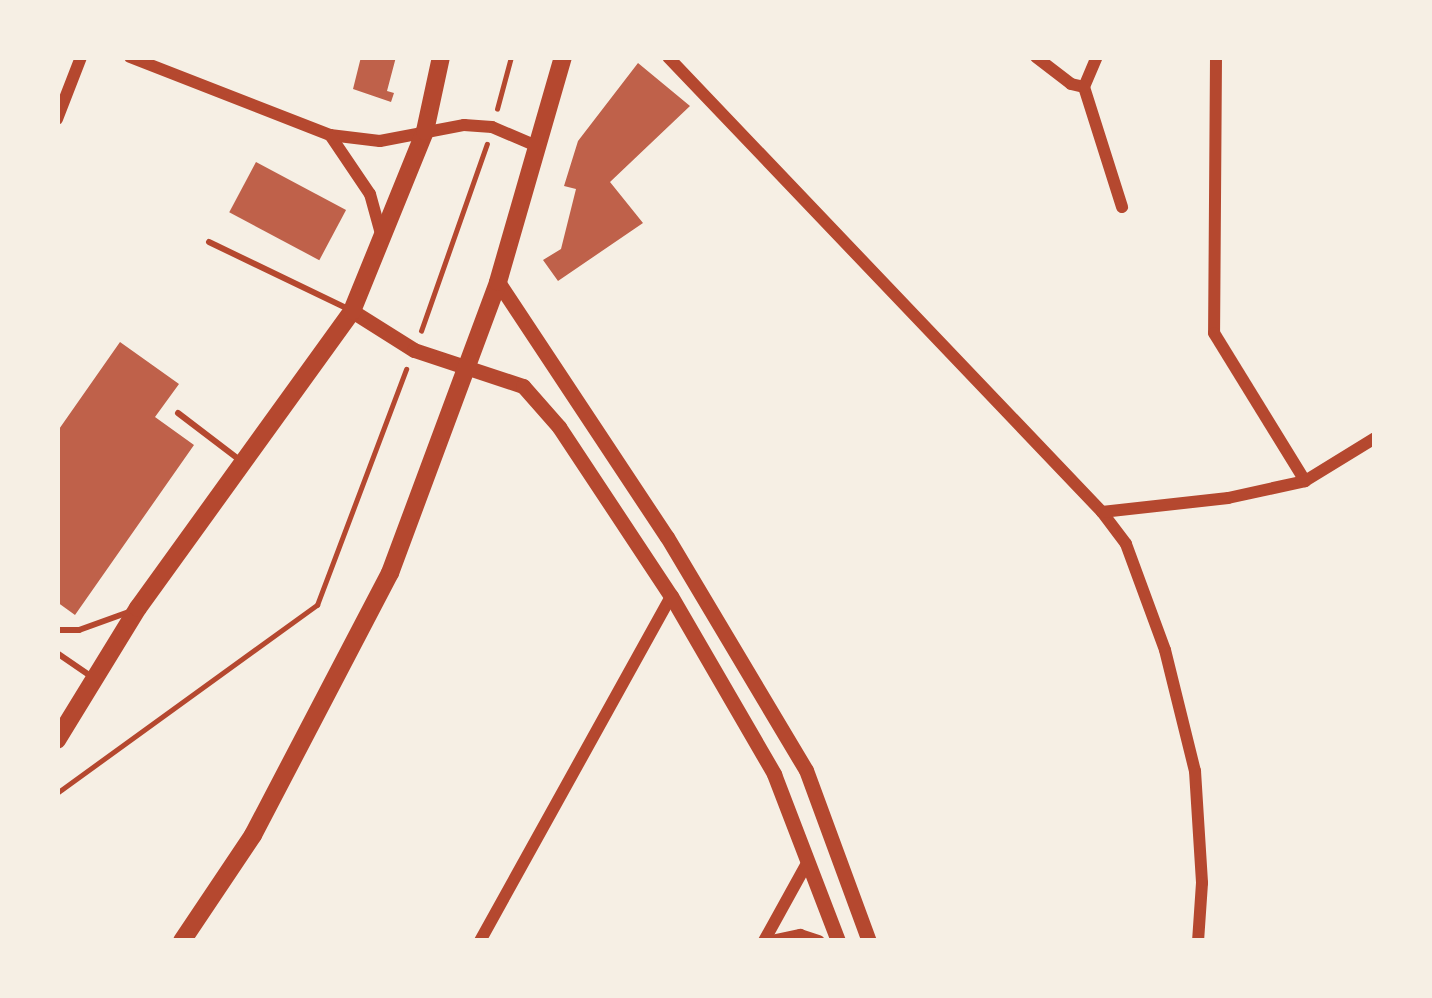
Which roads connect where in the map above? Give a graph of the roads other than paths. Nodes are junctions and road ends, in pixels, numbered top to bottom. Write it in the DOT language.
graph roads {
  1 [pos="81,57"];
  2 [pos="130,57"];
  3 [pos="442,57"];
  4 [pos="562,57"];
  5 [pos="668,57"];
  6 [pos="1036,57"];
  7 [pos="1097,57"];
  8 [pos="1216,57"];
  9 [pos="1084,88"];
  10 [pos="57,119"];
  11 [pos="424,131"];
  12 [pos="330,135"];
  13 [pos="540,148"];
  14 [pos="1122,207"];
  15 [pos="382,240"];
  16 [pos="209,242"];
  17 [pos="498,281"];
  18 [pos="352,311"];
  19 [pos="464,369"];
  20 [pos="178,413"];
  21 [pos="1375,438"];
  22 [pos="244,463"];
  23 [pos="1305,481"];
  24 [pos="1102,512"];
  25 [pos="670,596"];
  26 [pos="138,608"];
  27 [pos="57,629"];
  28 [pos="57,653"];
  29 [pos="95,679"];
  30 [pos="57,740"];
  31 [pos="807,862"];
  32 [pos="182,941"];
  33 [pos="480,941"];
  34 [pos="767,941"];
  35 [pos="819,941"];
  36 [pos="838,941"];
  37 [pos="869,941"];
  38 [pos="1198,941"];
  1 -- 10 [label="street"];
  2 -- 12 [label="street"];
  3 -- 11 [label="main road"];
  4 -- 13 [label="main road"];
  5 -- 24 [label="street"];
  6 -- 9 [label="street"];
  7 -- 9 [label="street"];
  8 -- 23 [label="street"];
  9 -- 14 [label="street"];
  11 -- 12 [label="street"];
  11 -- 13 [label="street"];
  11 -- 15 [label="main road"];
  12 -- 15 [label="street"];
  13 -- 17 [label="main road"];
  15 -- 18 [label="main road"];
  16 -- 18 [label="lane"];
  17 -- 19 [label="main road"];
  17 -- 37 [label="street"];
  18 -- 19 [label="street"];
  18 -- 22 [label="main road"];
  19 -- 25 [label="street"];
  19 -- 32 [label="main road"];
  20 -- 22 [label="lane"];
  21 -- 23 [label="street"];
  22 -- 26 [label="main road"];
  23 -- 24 [label="street"];
  24 -- 38 [label="street"];
  25 -- 31 [label="street"];
  25 -- 33 [label="street"];
  26 -- 27 [label="lane"];
  26 -- 29 [label="main road"];
  28 -- 29 [label="lane"];
  29 -- 30 [label="main road"];
  31 -- 34 [label="street"];
  31 -- 36 [label="street"];
  34 -- 35 [label="street"];
}
